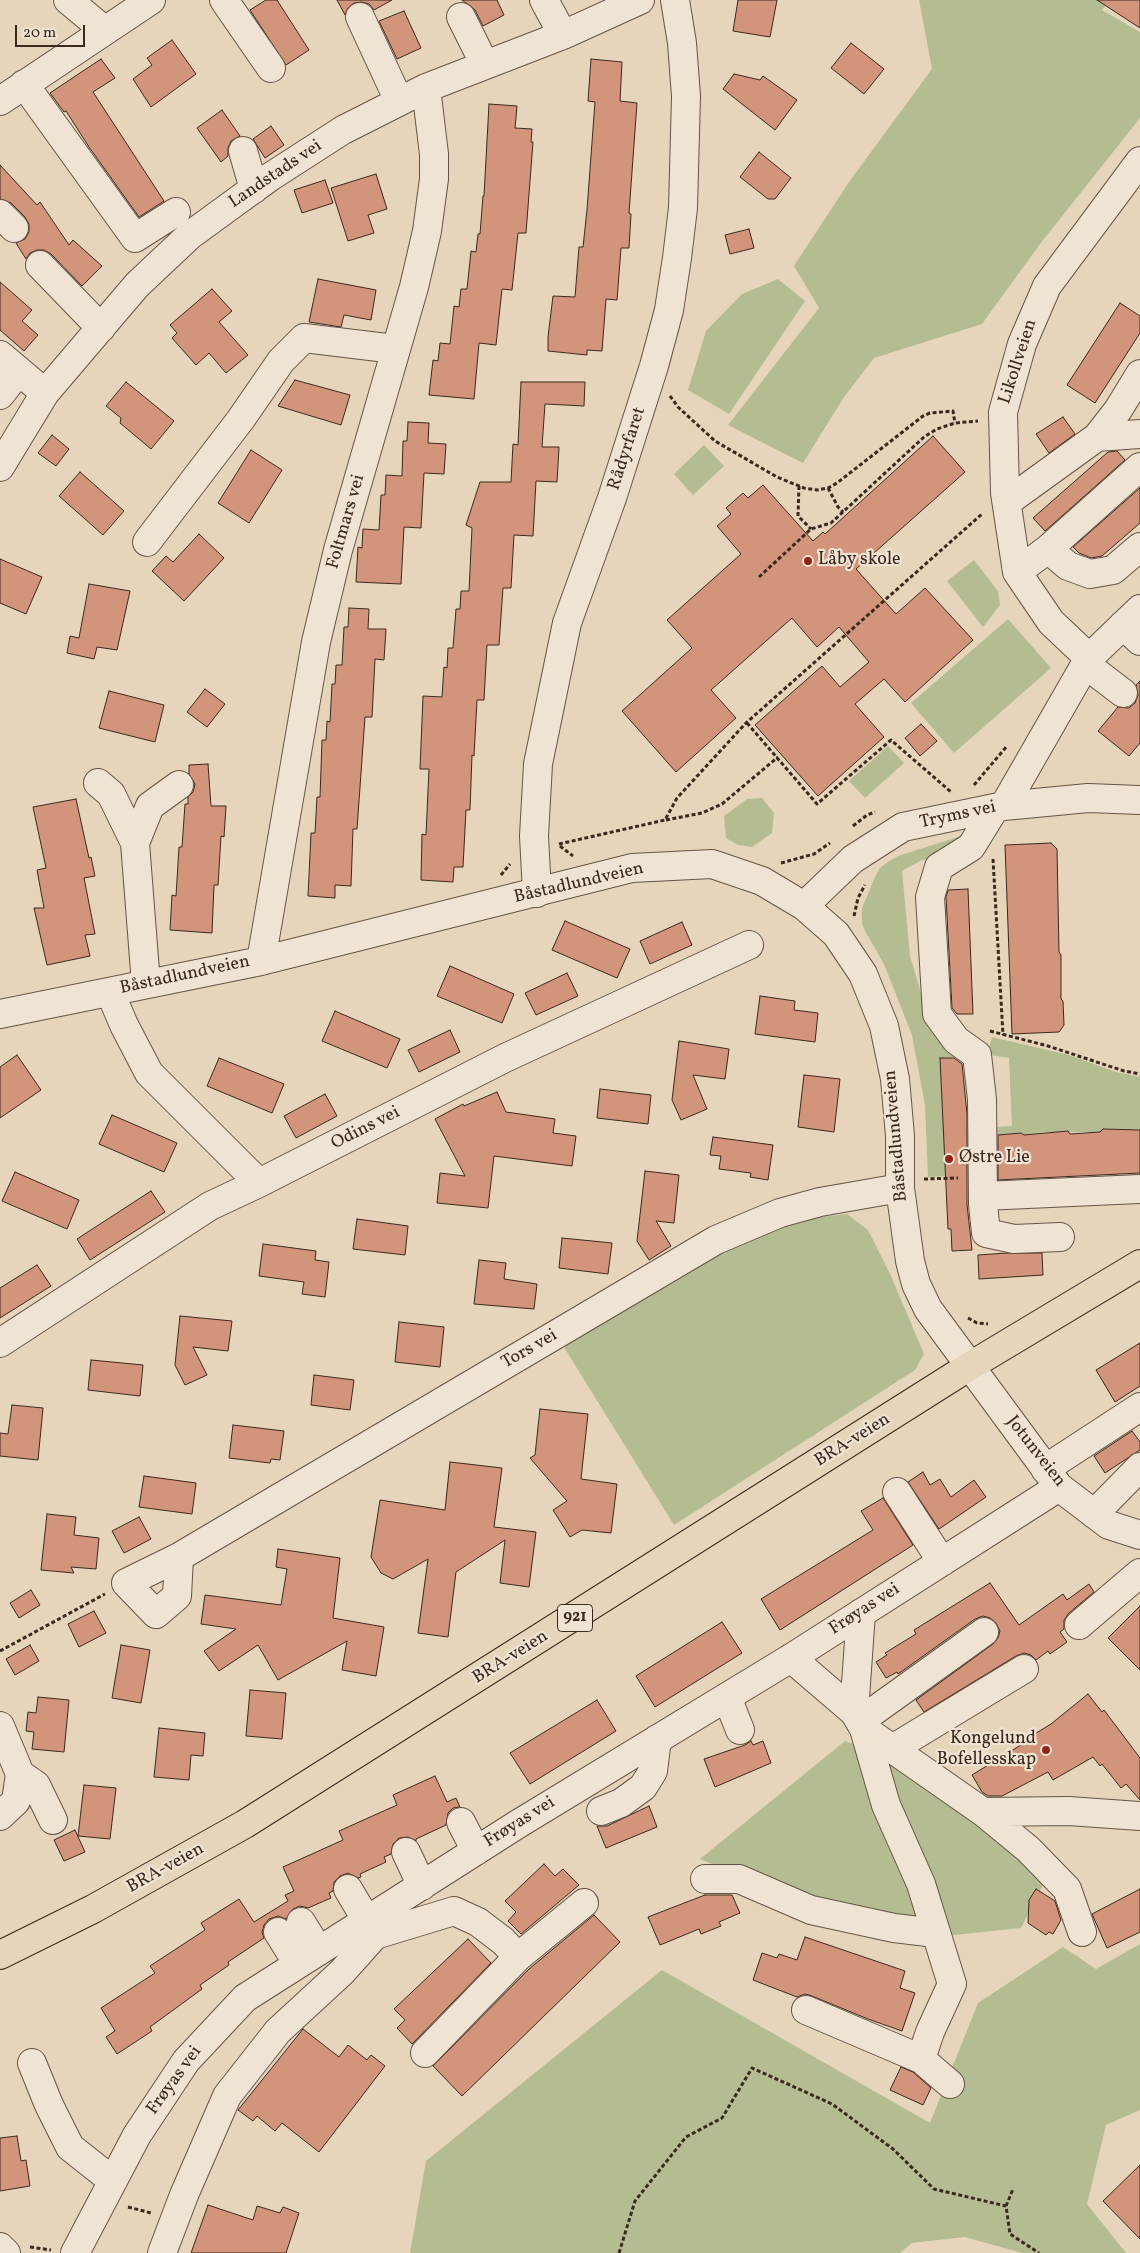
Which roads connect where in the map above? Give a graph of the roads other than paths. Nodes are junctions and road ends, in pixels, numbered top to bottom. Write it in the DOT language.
graph roads {
  1 [pos="68,0"];
  2 [pos="151,0"];
  3 [pos="224,0"];
  4 [pos="544,0"];
  5 [pos="640,0"];
  6 [pos="675,0"];
  7 [pos="360,17"];
  8 [pos="461,17"];
  9 [pos="104,30"];
  10 [pos="563,35"];
  11 [pos="485,65"];
  12 [pos="271,68"];
  13 [pos="10,88"];
  14 [pos="426,88"];
  15 [pos="399,101"];
  16 [pos="243,151"];
  17 [pos="1140,161"];
  18 [pos="254,189"];
  19 [pos="176,212"];
  20 [pos="40,265"];
  21 [pos="100,328"];
  22 [pos="395,349"];
  23 [pos="9,363"];
  24 [pos="1140,374"];
  25 [pos="45,393"];
  26 [pos="0,395"];
  27 [pos="1140,434"];
  28 [pos="1097,437"];
  29 [pos="0,467"];
  30 [pos="1140,467"];
  31 [pos="1007,502"];
  32 [pos="147,542"];
  33 [pos="1140,547"];
  34 [pos="1048,549"];
  35 [pos="1017,572"];
  36 [pos="1134,625"];
  37 [pos="1087,661"];
  38 [pos="1123,693"];
  39 [pos="98,783"];
  40 [pos="179,785"];
  41 [pos="1140,800"];
  42 [pos="994,814"];
  43 [pos="136,844"];
  44 [pos="537,893"];
  45 [pos="804,906"];
  46 [pos="749,945"];
  47 [pos="261,960"];
  48 [pos="146,984"];
  49 [pos="110,992"];
  50 [pos="0,1014"];
  51 [pos="260,1183"];
  52 [pos="912,1184"];
  53 [pos="982,1187"];
  54 [pos="1140,1189"];
  55 [pos="1060,1237"];
  56 [pos="1140,1264"];
  57 [pos="0,1343"];
  58 [pos="970,1366"];
  59 [pos="1140,1407"];
  60 [pos="1140,1467"];
  61 [pos="1052,1478"];
  62 [pos="897,1492"];
  63 [pos="1094,1514"];
  64 [pos="1140,1535"];
  65 [pos="179,1557"];
  66 [pos="942,1562"];
  67 [pos="1140,1573"];
  68 [pos="861,1613"];
  69 [pos="1078,1625"];
  70 [pos="984,1632"];
  71 [pos="791,1658"];
  72 [pos="1024,1668"];
  73 [pos="727,1696"];
  74 [pos="859,1721"];
  75 [pos="0,1726"];
  76 [pos="740,1730"];
  77 [pos="657,1739"];
  78 [pos="892,1749"];
  79 [pos="20,1774"];
  80 [pos="601,1811"];
  81 [pos="983,1812"];
  82 [pos="0,1816"];
  83 [pos="1140,1816"];
  84 [pos="53,1820"];
  85 [pos="461,1822"];
  86 [pos="476,1851"];
  87 [pos="406,1852"];
  88 [pos="705,1879"];
  89 [pos="422,1886"];
  90 [pos="348,1889"];
  91 [pos="584,1903"];
  92 [pos="290,1927"];
  93 [pos="365,1928"];
  94 [pos="1082,1932"];
  95 [pos="936,1933"];
  96 [pos="0,1955"];
  97 [pos="518,1957"];
  98 [pos="309,1958"];
  99 [pos="806,2010"];
  100 [pos="424,2053"];
  101 [pos="921,2059"];
  102 [pos="32,2063"];
  103 [pos="950,2084"];
  104 [pos="113,2181"];
  105 [pos="0,2247"];
  106 [pos="6,2253"];
  107 [pos="76,2253"];
  108 [pos="162,2253"];
  1 -- 9 [label="street"];
  2 -- 9 [label="street"];
  3 -- 12 [label="street"];
  4 -- 10 [label="street"];
  5 -- 10 [label="street, Landstads vei"];
  6 -- 44 [label="street, Rådyrfaret"];
  7 -- 15 [label="street"];
  8 -- 11 [label="street"];
  9 -- 13 [label="street"];
  10 -- 11 [label="street, Landstads vei"];
  11 -- 14 [label="street, Landstads vei"];
  13 -- 19 [label="street"];
  14 -- 15 [label="street, Landstads vei"];
  14 -- 22 [label="street, Foltmars vei"];
  15 -- 18 [label="street, Landstads vei"];
  16 -- 18 [label="street"];
  17 -- 31 [label="street, Likollveien"];
  18 -- 21 [label="street, Landstads vei"];
  20 -- 21 [label="street"];
  21 -- 25 [label="street, Landstads vei"];
  22 -- 32 [label="street"];
  22 -- 47 [label="street, Foltmars vei"];
  23 -- 25 [label="street"];
  23 -- 26 [label="street"];
  24 -- 28 [label="street"];
  25 -- 29 [label="street, Landstads vei"];
  27 -- 28 [label="street"];
  28 -- 31 [label="street"];
  30 -- 34 [label="street"];
  31 -- 35 [label="street, Likollveien"];
  33 -- 34 [label="street"];
  34 -- 35 [label="street"];
  35 -- 37 [label="street, Likollveien"];
  36 -- 37 [label="street"];
  37 -- 38 [label="street, Likollveien"];
  37 -- 42 [label="street"];
  39 -- 43 [label="street"];
  40 -- 43 [label="street"];
  41 -- 42 [label="street, Tryms vei"];
  42 -- 45 [label="street, Tryms vei"];
  42 -- 53 [label="street"];
  43 -- 48 [label="street"];
  44 -- 45 [label="street, Båstadlundveien"];
  44 -- 47 [label="street, Båstadlundveien"];
  45 -- 52 [label="street, Båstadlundveien"];
  46 -- 51 [label="street, Odins vei"];
  47 -- 48 [label="street, Båstadlundveien"];
  48 -- 49 [label="street, Båstadlundveien"];
  49 -- 50 [label="street, Båstadlundveien"];
  49 -- 51 [label="street"];
  51 -- 57 [label="street, Odins vei"];
  52 -- 58 [label="street, Båstadlundveien"];
  52 -- 65 [label="street, Tors vei"];
  53 -- 54 [label="street"];
  53 -- 55 [label="street"];
  56 -- 58 [label="main road, BRA-veien / 921"];
  58 -- 61 [label="street, Jotunveien"];
  58 -- 96 [label="main road, BRA-veien / 921"];
  59 -- 61 [label="street, Frøyas vei"];
  60 -- 63 [label="street"];
  61 -- 63 [label="street, Jotunveien"];
  61 -- 66 [label="street, Frøyas vei"];
  62 -- 66 [label="street"];
  63 -- 64 [label="street, Jotunveien"];
  65 -- 65 [label="street, Tors vei"];
  66 -- 68 [label="street, Frøyas vei"];
  67 -- 69 [label="street"];
  68 -- 71 [label="street, Frøyas vei"];
  68 -- 74 [label="street"];
  70 -- 74 [label="street"];
  71 -- 73 [label="street, Frøyas vei"];
  71 -- 74 [label="street"];
  72 -- 78 [label="street"];
  73 -- 76 [label="street"];
  73 -- 77 [label="street, Frøyas vei"];
  74 -- 78 [label="street"];
  74 -- 95 [label="street"];
  75 -- 79 [label="street"];
  77 -- 80 [label="street"];
  77 -- 86 [label="street, Frøyas vei"];
  78 -- 81 [label="street"];
  79 -- 82 [label="street"];
  79 -- 84 [label="street"];
  81 -- 83 [label="street"];
  81 -- 94 [label="street"];
  85 -- 86 [label="street"];
  86 -- 89 [label="street, Frøyas vei"];
  87 -- 89 [label="street"];
  88 -- 95 [label="street"];
  89 -- 93 [label="street, Frøyas vei"];
  90 -- 93 [label="street"];
  91 -- 97 [label="street"];
  92 -- 98 [label="street"];
  93 -- 97 [label="street"];
  93 -- 98 [label="street, Frøyas vei"];
  93 -- 108 [label="street"];
  95 -- 101 [label="street"];
  97 -- 100 [label="street"];
  98 -- 104 [label="street, Frøyas vei"];
  99 -- 101 [label="street"];
  101 -- 103 [label="street"];
  102 -- 104 [label="street"];
  104 -- 107 [label="street, Frøyas vei"];
  105 -- 106 [label="street"];
}
